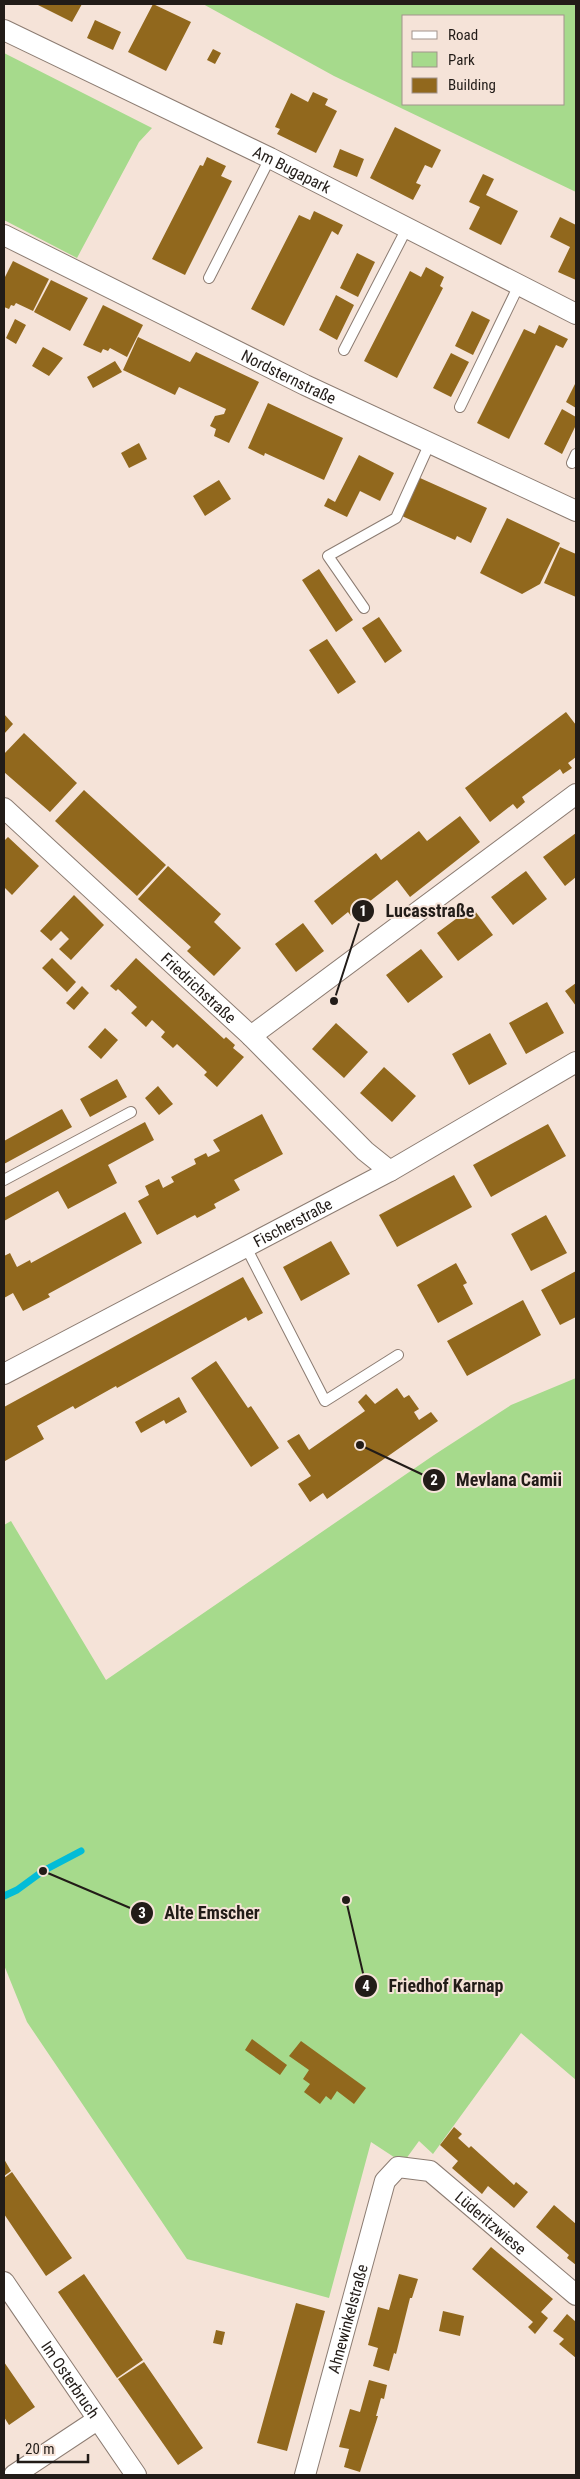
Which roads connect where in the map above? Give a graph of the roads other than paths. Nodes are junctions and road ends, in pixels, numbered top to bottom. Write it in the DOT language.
graph roads {
  1 [pos="4,30"];
  2 [pos="270,158"];
  3 [pos="407,228"];
  4 [pos="4,235"];
  5 [pos="209,278"];
  6 [pos="520,286"];
  7 [pos="576,314"];
  8 [pos="344,350"];
  9 [pos="460,407"];
  10 [pos="429,445"];
  11 [pos="576,511"];
  12 [pos="364,608"];
  13 [pos="576,794"];
  14 [pos="4,808"];
  15 [pos="251,1036"];
  16 [pos="576,1062"];
  17 [pos="131,1112"];
  18 [pos="390,1171"];
  19 [pos="4,1180"];
  20 [pos="246,1247"];
  21 [pos="398,1355"];
  22 [pos="4,1374"];
  23 [pos="398,2166"];
  24 [pos="4,2282"];
  25 [pos="576,2295"];
  26 [pos="97,2420"];
  27 [pos="14,2475"];
  28 [pos="136,2475"];
  29 [pos="305,2475"];
  1 -- 2 [label="street, Am Bugapark"];
  2 -- 3 [label="street, Am Bugapark"];
  2 -- 5 [label="lane"];
  3 -- 6 [label="street, Am Bugapark"];
  3 -- 8 [label="lane"];
  4 -- 10 [label="street, Nordsternstraße"];
  6 -- 7 [label="street, Am Bugapark"];
  6 -- 9 [label="lane"];
  10 -- 11 [label="street, Nordsternstraße"];
  10 -- 12 [label="lane"];
  13 -- 15 [label="street"];
  14 -- 15 [label="street, Friedrichstraße"];
  15 -- 18 [label="street, Friedrichstraße"];
  16 -- 18 [label="street, Fischerstraße"];
  17 -- 19 [label="lane"];
  18 -- 20 [label="street, Fischerstraße"];
  20 -- 21 [label="lane"];
  20 -- 22 [label="street, Fischerstraße"];
  23 -- 25 [label="street, Lüderitzwiese"];
  23 -- 29 [label="street, Ahnewinkelstraße"];
  24 -- 26 [label="street, Im Osterbruch"];
  26 -- 27 [label="street"];
  26 -- 28 [label="street, Im Osterbruch"];
}
